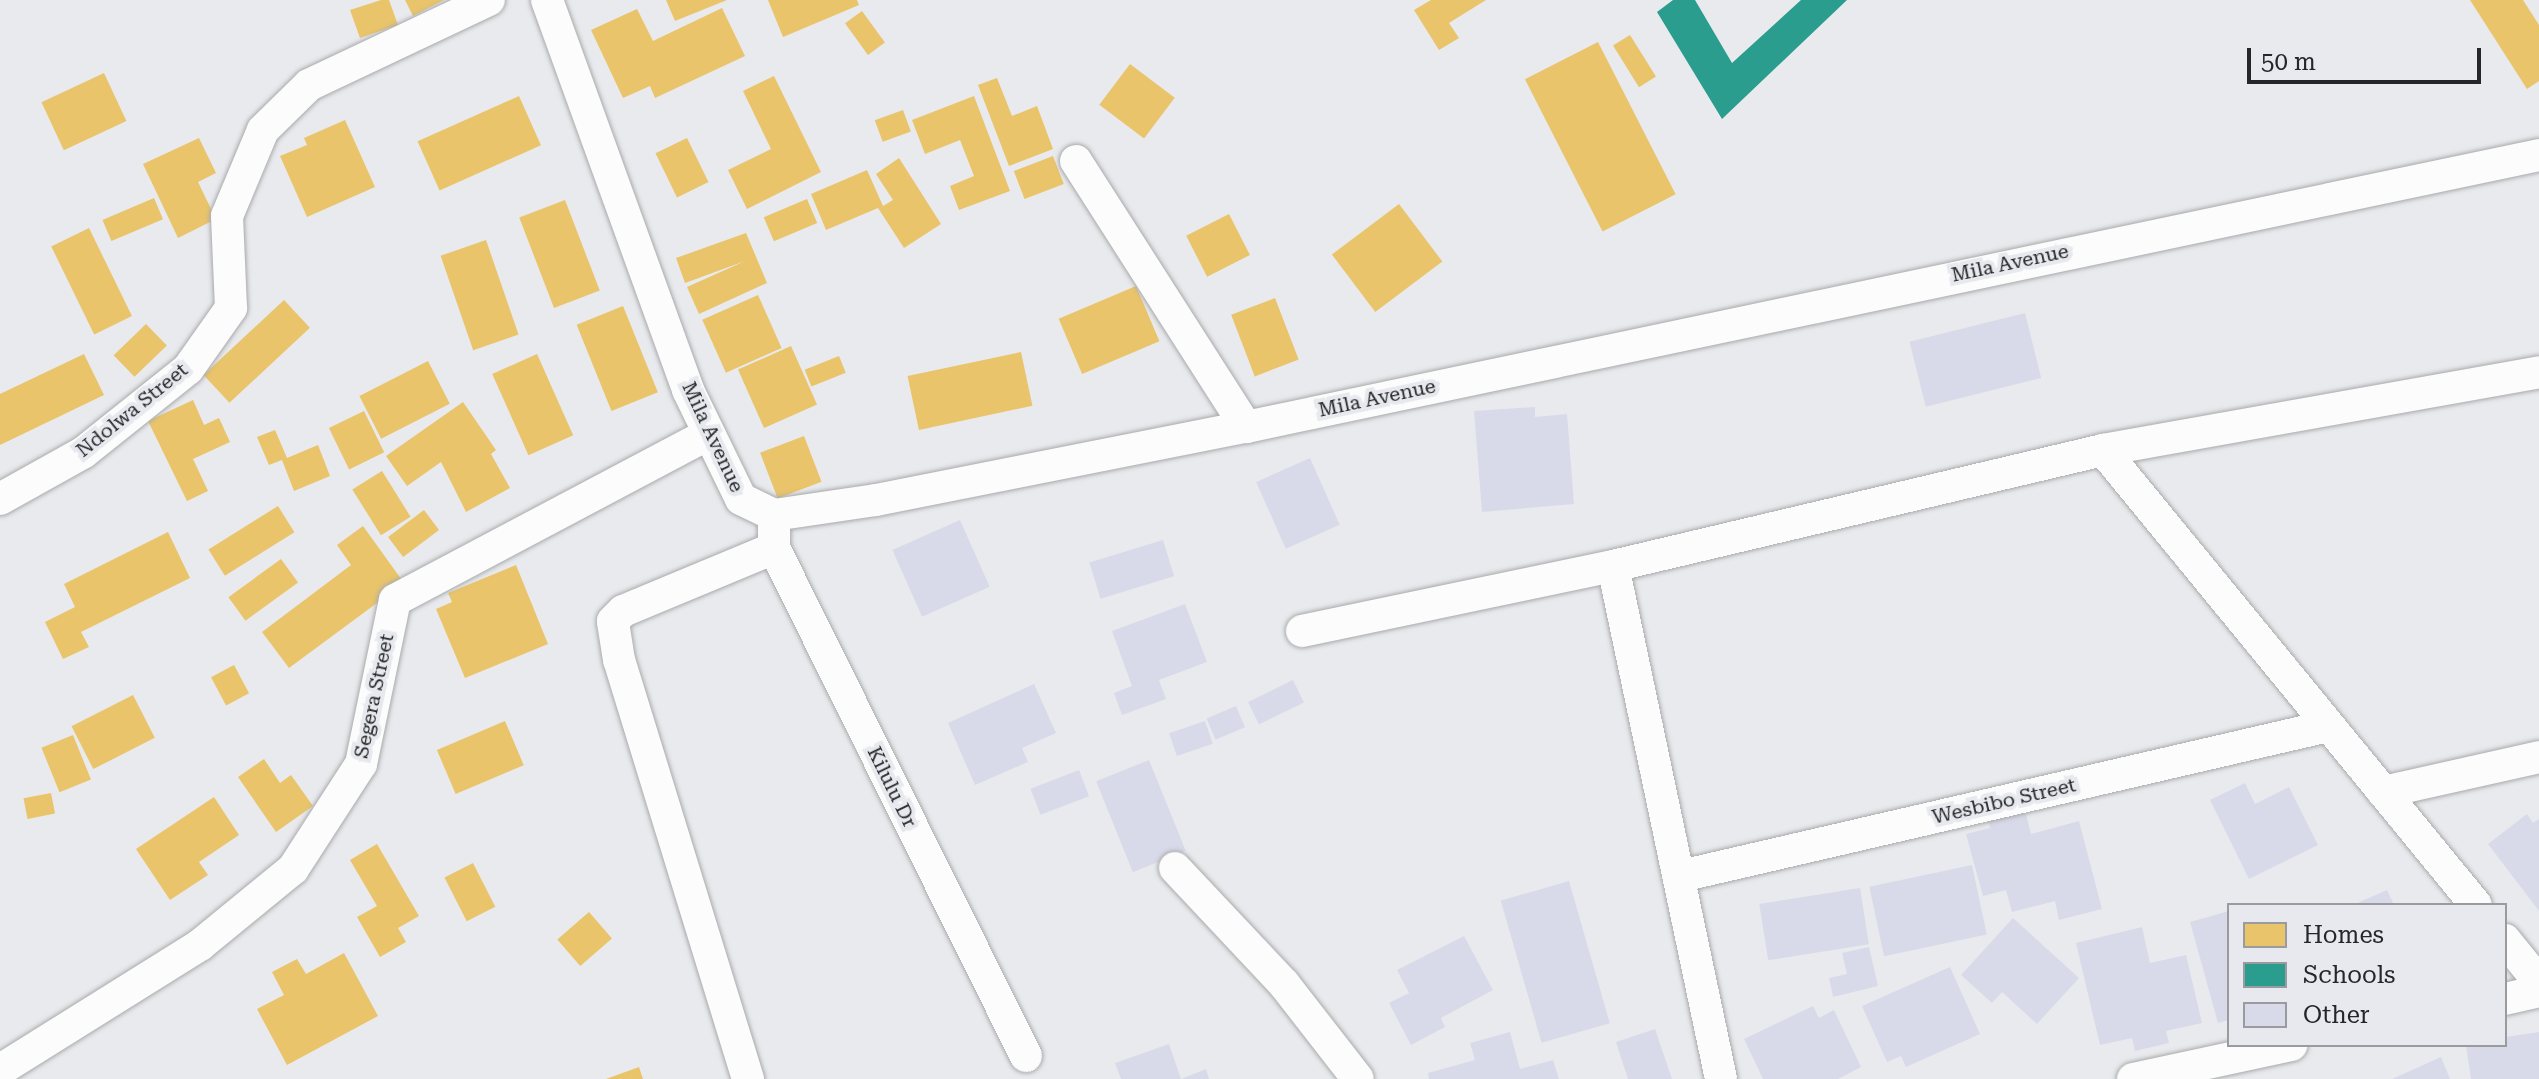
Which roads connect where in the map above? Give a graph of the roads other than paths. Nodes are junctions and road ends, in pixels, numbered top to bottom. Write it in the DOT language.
graph roads {
  1 [pos="489,0"];
  2 [pos="547,0"];
  3 [pos="2539,155"];
  4 [pos="1076,161"];
  5 [pos="2539,372"];
  6 [pos="1246,427"];
  7 [pos="709,434"];
  8 [pos="2103,450"];
  9 [pos="0,499"];
  10 [pos="774,515"];
  11 [pos="774,548"];
  12 [pos="1613,566"];
  13 [pos="1302,631"];
  14 [pos="2328,726"];
  15 [pos="2539,757"];
  16 [pos="2383,792"];
  17 [pos="1175,868"];
  18 [pos="1681,876"];
  19 [pos="2474,903"];
  20 [pos="2507,942"];
  21 [pos="2539,982"];
  22 [pos="2539,991"];
  23 [pos="2507,999"];
  24 [pos="2282,1047"];
  25 [pos="1026,1056"];
  26 [pos="0,1070"];
  27 [pos="748,1079"];
  28 [pos="1358,1079"];
  29 [pos="1721,1079"];
  30 [pos="2133,1079"];
  1 -- 9 [label="street, Ndolwa Street"];
  2 -- 7 [label="street, Mila Avenue"];
  3 -- 6 [label="street, Mila Avenue"];
  4 -- 6 [label="street"];
  5 -- 8 [label="street"];
  6 -- 10 [label="street, Mila Avenue"];
  7 -- 10 [label="street, Mila Avenue"];
  7 -- 26 [label="street, Segera Street"];
  8 -- 12 [label="street"];
  8 -- 14 [label="street"];
  10 -- 11 [label="street, Kilulu Dr"];
  11 -- 25 [label="street, Kilulu Dr"];
  11 -- 27 [label="street"];
  12 -- 13 [label="street"];
  12 -- 18 [label="street"];
  14 -- 16 [label="street"];
  14 -- 18 [label="street, Wesbibo Street"];
  15 -- 16 [label="street"];
  16 -- 19 [label="street"];
  17 -- 28 [label="street"];
  18 -- 29 [label="street"];
  20 -- 21 [label="street"];
  22 -- 23 [label="street"];
  24 -- 30 [label="street"];
}
